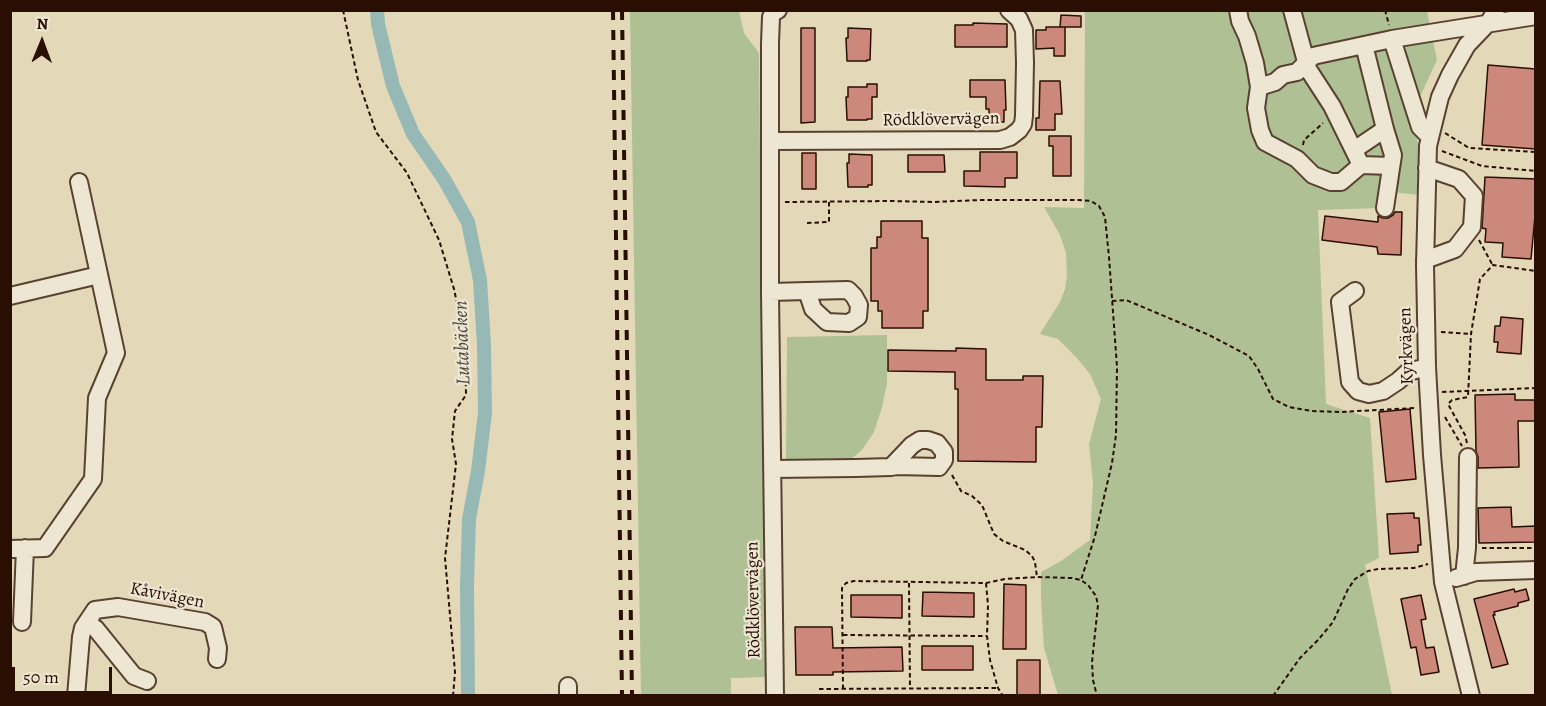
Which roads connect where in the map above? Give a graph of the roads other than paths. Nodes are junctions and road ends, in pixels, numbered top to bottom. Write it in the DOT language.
graph roads {
  1 [pos="778,10"];
  2 [pos="1009,10"];
  3 [pos="1238,10"];
  4 [pos="1292,10"];
  5 [pos="1492,15"];
  6 [pos="1536,16"];
  7 [pos="1392,39"];
  8 [pos="1364,45"];
  9 [pos="1306,63"];
  10 [pos="1258,87"];
  11 [pos="1385,129"];
  12 [pos="1430,136"];
  13 [pos="770,141"];
  14 [pos="1357,157"];
  15 [pos="1391,166"];
  16 [pos="1427,168"];
  17 [pos="79,182"];
  18 [pos="1386,208"];
  19 [pos="1425,260"];
  20 [pos="99,274"];
  21 [pos="807,291"];
  22 [pos="1355,291"];
  23 [pos="770,292"];
  24 [pos="10,296"];
  25 [pos="1426,367"];
  26 [pos="1468,457"];
  27 [pos="891,467"];
  28 [pos="772,469"];
  29 [pos="18,548"];
  30 [pos="1536,570"];
  31 [pos="1464,576"];
  32 [pos="1443,582"];
  33 [pos="22,622"];
  34 [pos="87,622"];
  35 [pos="218,659"];
  36 [pos="147,681"];
  37 [pos="76,696"];
  38 [pos="775,696"];
  39 [pos="1471,696"];
  1 -- 13 [label="street, Rödklövervägen"];
  2 -- 13 [label="street, Rödklövervägen"];
  3 -- 10 [label="street"];
  4 -- 9 [label="street"];
  5 -- 6 [label="street"];
  5 -- 7 [label="street"];
  5 -- 12 [label="street, Kyrkvägen"];
  7 -- 8 [label="street"];
  7 -- 12 [label="street"];
  8 -- 9 [label="street"];
  8 -- 11 [label="street"];
  9 -- 10 [label="street"];
  9 -- 14 [label="street"];
  10 -- 14 [label="street"];
  11 -- 14 [label="street"];
  11 -- 15 [label="street"];
  12 -- 16 [label="street, Kyrkvägen"];
  13 -- 23 [label="street, Rödklövervägen"];
  14 -- 15 [label="street"];
  15 -- 18 [label="street"];
  16 -- 19 [label="street, Kyrkvägen"];
  16 -- 19 [label="street"];
  17 -- 20 [label="street"];
  19 -- 25 [label="street, Kyrkvägen"];
  20 -- 24 [label="street"];
  20 -- 29 [label="street"];
  21 -- 23 [label="street"];
  22 -- 25 [label="street"];
  23 -- 28 [label="street, Rödklövervägen"];
  25 -- 32 [label="street, Kyrkvägen"];
  26 -- 31 [label="street"];
  27 -- 27 [label="street"];
  27 -- 28 [label="street"];
  28 -- 38 [label="street, Rödklövervägen"];
  29 -- 33 [label="street"];
  30 -- 31 [label="street"];
  31 -- 32 [label="street"];
  32 -- 39 [label="street, Kyrkvägen"];
  34 -- 35 [label="street, Kåvivägen"];
  34 -- 36 [label="street"];
  34 -- 37 [label="street"];
}
